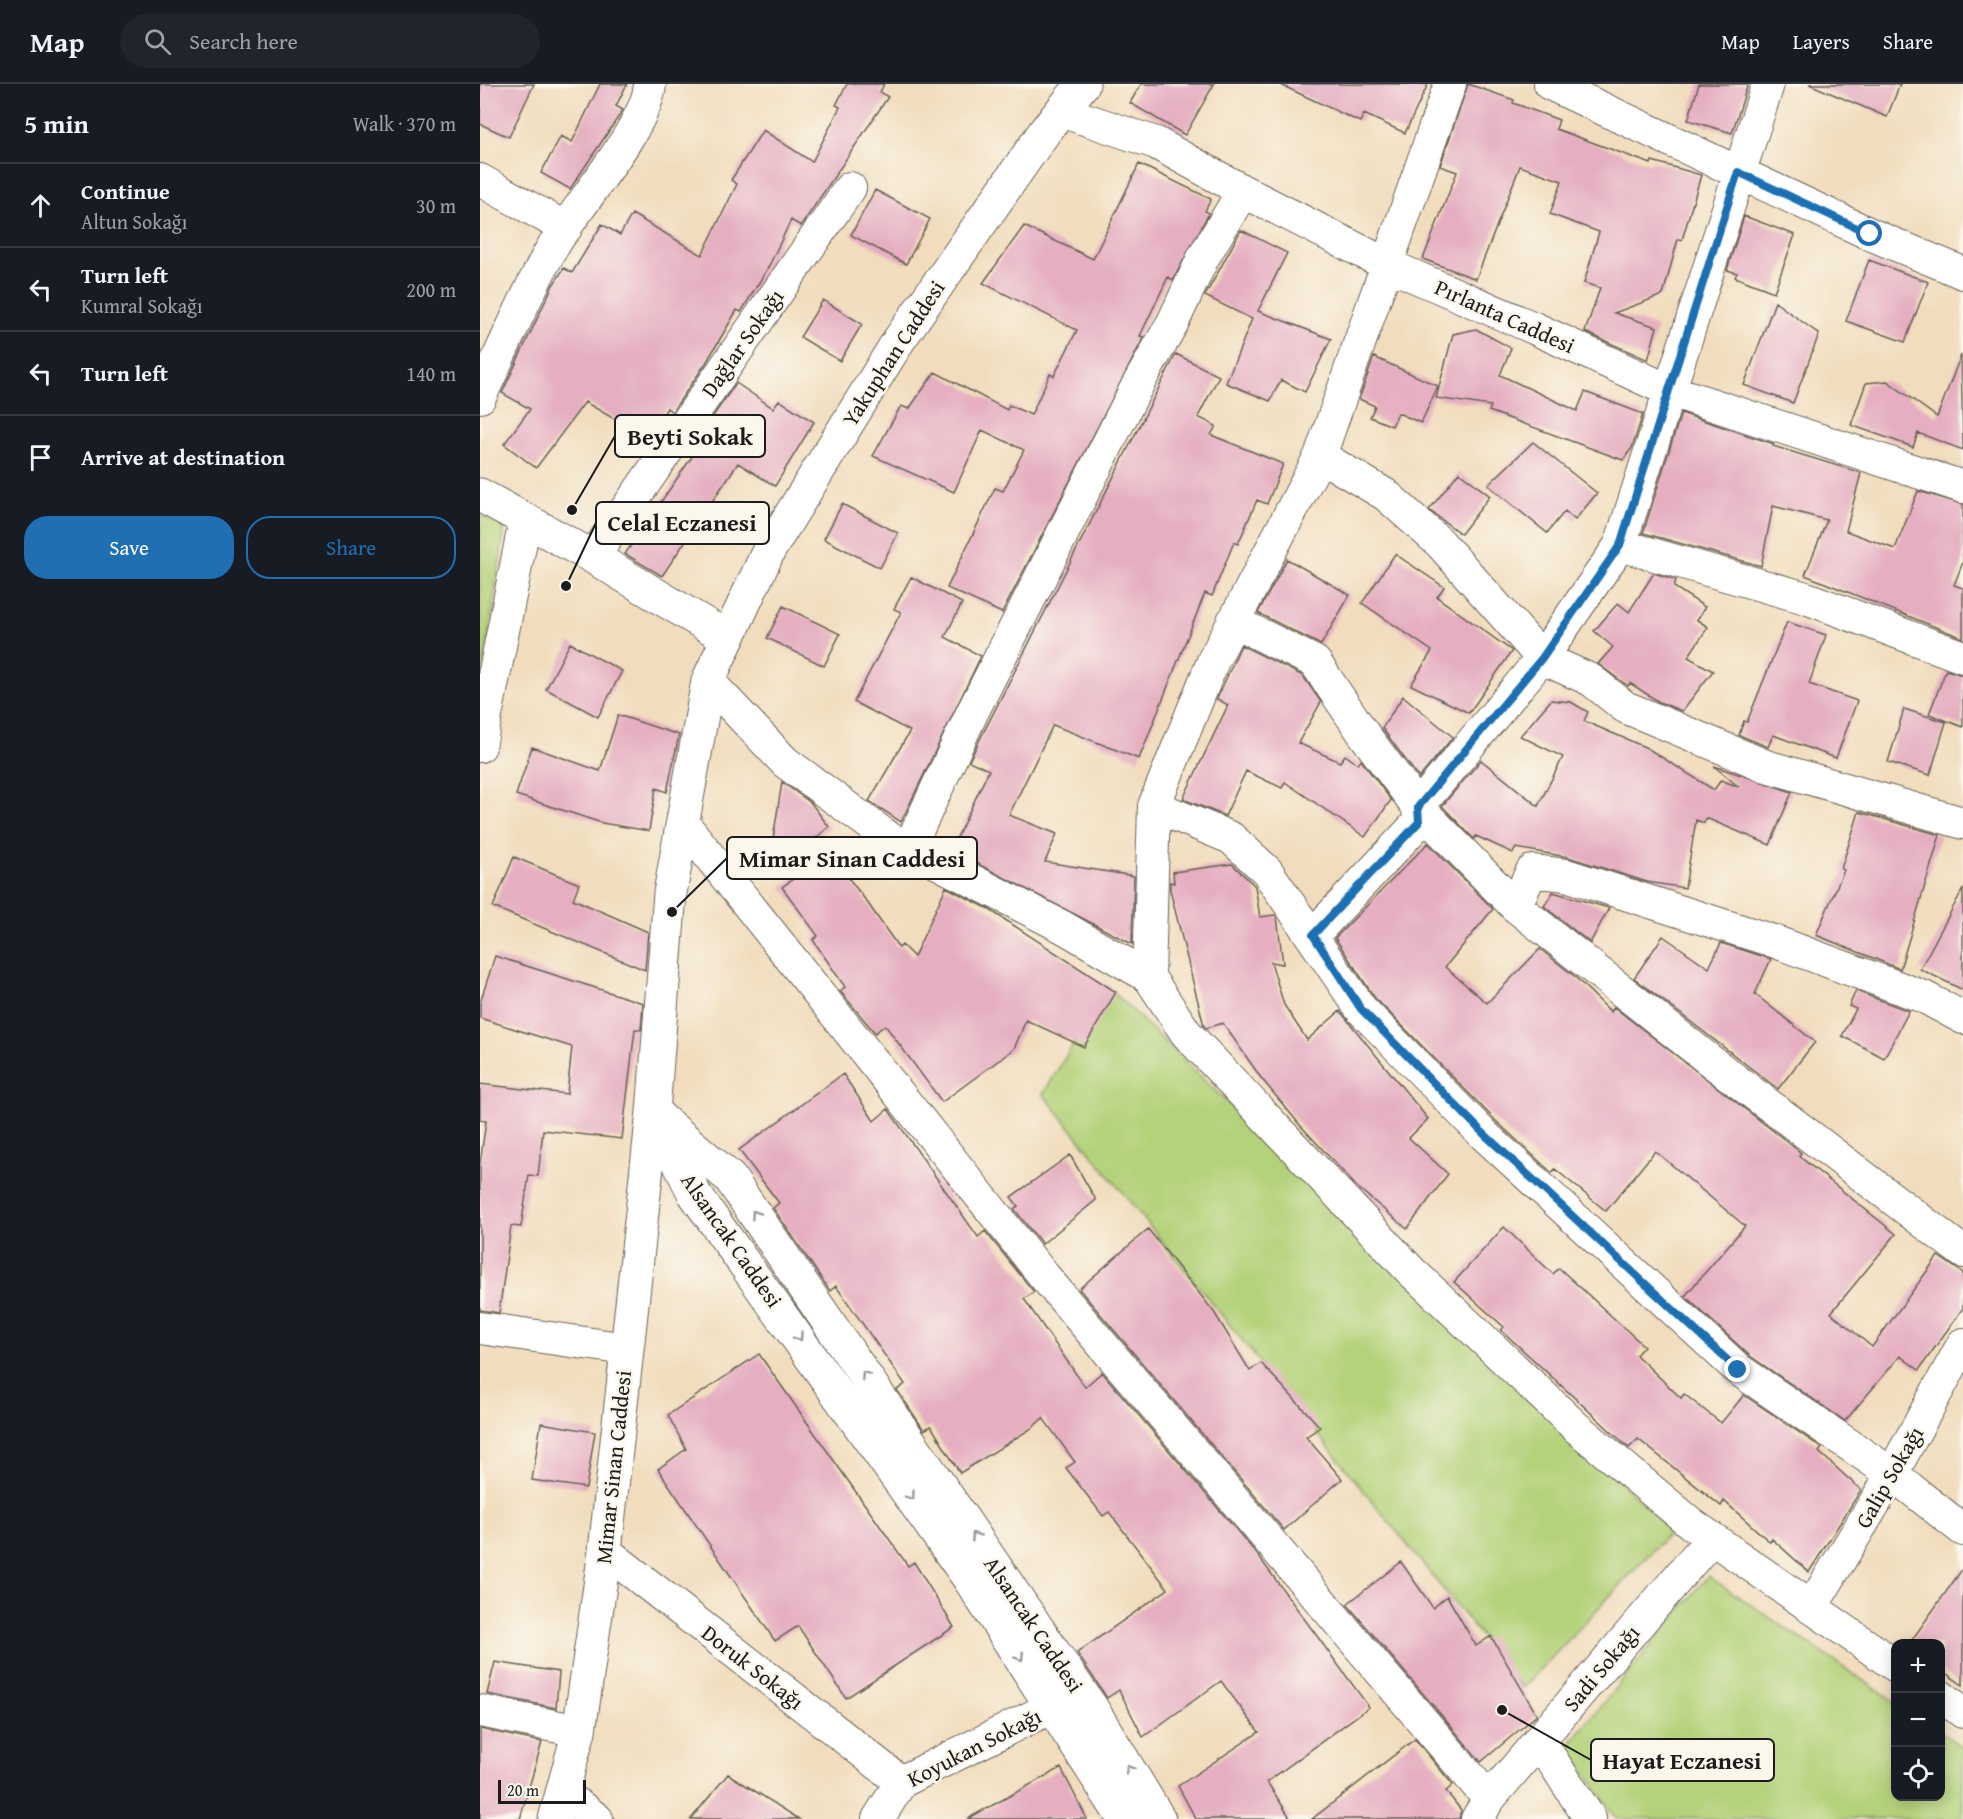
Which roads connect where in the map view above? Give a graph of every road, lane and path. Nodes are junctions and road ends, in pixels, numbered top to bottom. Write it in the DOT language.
graph roads {
  1 [pos="650,84"];
  2 [pos="1083,84"];
  3 [pos="1450,84"];
  4 [pos="1550,84"];
  5 [pos="1768,84"];
  6 [pos="1061,111"];
  7 [pos="1738,172"];
  8 [pos="480,180"];
  9 [pos="850,188"];
  10 [pos="1243,191"];
  11 [pos="566,228"];
  12 [pos="1388,265"];
  13 [pos="1963,273"];
  14 [pos="1668,390"];
  15 [pos="480,397"];
  16 [pos="1320,456"];
  17 [pos="1963,487"];
  18 [pos="480,495"];
  19 [pos="525,520"];
  20 [pos="1620,545"];
  21 [pos="593,557"];
  22 [pos="1233,621"];
  23 [pos="728,638"];
  24 [pos="1963,657"];
  25 [pos="1542,658"];
  26 [pos="708,681"];
  27 [pos="480,746"];
  28 [pos="1154,806"];
  29 [pos="1418,807"];
  30 [pos="1963,822"];
  31 [pos="683,824"];
  32 [pos="909,848"];
  33 [pos="1515,906"];
  34 [pos="1313,935"];
  35 [pos="1149,977"];
  36 [pos="1963,1018"];
  37 [pos="653,1112"];
  38 [pos="1963,1252"];
  39 [pos="480,1328"];
  40 [pos="1963,1344"];
  41 [pos="627,1349"];
  42 [pos="1892,1474"];
  43 [pos="1963,1530"];
  44 [pos="1712,1538"];
  45 [pos="604,1551"];
  46 [pos="1811,1608"];
  47 [pos="1891,1663"];
  48 [pos="1945,1699"];
  49 [pos="1052,1707"];
  50 [pos="480,1711"];
  51 [pos="1963,1712"];
  52 [pos="579,1731"];
  53 [pos="1539,1740"];
  54 [pos="902,1782"];
  55 [pos="558,1806"];
  56 [pos="1483,1809"];
  57 [pos="597,1819"];
  58 [pos="878,1819"];
  59 [pos="1124,1819"];
  60 [pos="1159,1819"];
  61 [pos="1590,1819"];
  1 -- 11 [label="street"];
  2 -- 6 [label="street, Yakuphan Caddesi"];
  3 -- 12 [label="street"];
  4 -- 7 [label="street"];
  5 -- 7 [label="street"];
  6 -- 10 [label="street, Pırlanta Caddesi"];
  6 -- 23 [label="street, Yakuphan Caddesi"];
  7 -- 13 [label="street"];
  7 -- 14 [label="street"];
  8 -- 11 [label="street"];
  9 -- 21 [label="street, Dağlar Sokağı"];
  10 -- 12 [label="street, Pırlanta Caddesi"];
  10 -- 32 [label="street"];
  11 -- 15 [label="street"];
  12 -- 14 [label="street, Pırlanta Caddesi"];
  12 -- 16 [label="street"];
  14 -- 17 [label="street, Pırlanta Caddesi"];
  14 -- 20 [label="street"];
  16 -- 22 [label="street"];
  16 -- 25 [label="street"];
  18 -- 19 [label="street"];
  19 -- 21 [label="street"];
  19 -- 27 [label="street"];
  20 -- 24 [label="street"];
  20 -- 25 [label="street"];
  21 -- 23 [label="street"];
  22 -- 28 [label="street"];
  22 -- 29 [label="street"];
  23 -- 26 [label="street, Yakuphan Caddesi"];
  25 -- 29 [label="street"];
  25 -- 30 [label="street"];
  26 -- 31 [label="street, Yakuphan Caddesi"];
  26 -- 32 [label="street"];
  28 -- 34 [label="street"];
  28 -- 35 [label="street"];
  29 -- 33 [label="street"];
  29 -- 34 [label="street"];
  31 -- 37 [label="street, Mimar Sinan Caddesi"];
  31 -- 56 [label="street"];
  32 -- 35 [label="street"];
  33 -- 36 [label="street"];
  33 -- 38 [label="street"];
  34 -- 42 [label="street"];
  35 -- 44 [label="street"];
  37 -- 41 [label="street, Mimar Sinan Caddesi"];
  37 -- 49 [label="street, Alsancak Caddesi, one-way"];
  60 -- 37 [label="street, Alsancak Caddesi, one-way"];
  39 -- 41 [label="street"];
  40 -- 42 [label="street, Galip Sokağı"];
  41 -- 45 [label="street, Mimar Sinan Caddesi"];
  42 -- 43 [label="street"];
  42 -- 46 [label="street, Galip Sokağı"];
  44 -- 46 [label="street"];
  44 -- 53 [label="street, Sadi Sokağı"];
  45 -- 52 [label="street, Mimar Sinan Caddesi"];
  45 -- 54 [label="street, Doruk Sokağı"];
  46 -- 47 [label="street"];
  48 -- 51 [label="street"];
  49 -- 54 [label="street, Koyukan Sokağı"];
  49 -- 59 [label="street, Alsancak Caddesi"];
  50 -- 52 [label="street"];
  52 -- 55 [label="street, Mimar Sinan Caddesi"];
  53 -- 56 [label="street, Sadi Sokağı"];
  53 -- 61 [label="street"];
  54 -- 58 [label="street, Koyukan Sokağı"];
  55 -- 57 [label="street"];
}
